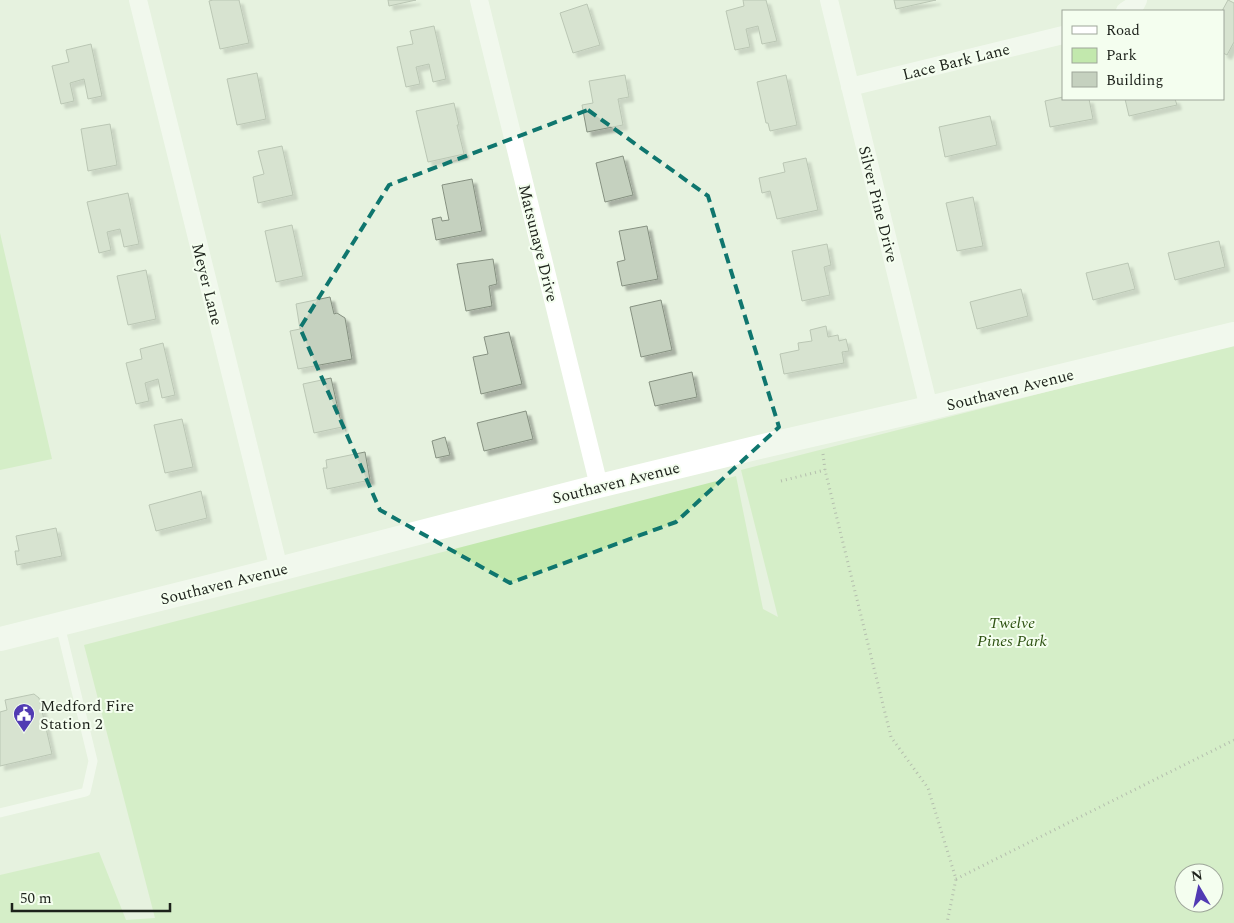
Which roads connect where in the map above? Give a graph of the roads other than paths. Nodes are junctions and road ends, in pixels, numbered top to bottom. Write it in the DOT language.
graph roads {
  1 [pos="138,0"];
  2 [pos="479,0"];
  3 [pos="828,0"];
  4 [pos="1138,0"];
  5 [pos="1127,10"];
  6 [pos="1062,35"];
  7 [pos="850,88"];
  8 [pos="1234,334"];
  9 [pos="930,408"];
  10 [pos="599,486"];
  11 [pos="279,569"];
  12 [pos="59,624"];
  13 [pos="0,639"];
  14 [pos="0,814"];
  1 -- 11 [label="street, Meyer Lane"];
  2 -- 10 [label="street, Matsunaye Drive"];
  3 -- 7 [label="street, Silver Pine Drive"];
  4 -- 5 [label="street"];
  6 -- 7 [label="street, Lace Bark Lane"];
  7 -- 9 [label="street, Silver Pine Drive"];
  8 -- 9 [label="street, Southaven Avenue"];
  9 -- 10 [label="street, Southaven Avenue"];
  10 -- 11 [label="street, Southaven Avenue"];
  11 -- 12 [label="street, Southaven Avenue"];
  12 -- 13 [label="street, Southaven Avenue"];
  12 -- 14 [label="lane"];
}
